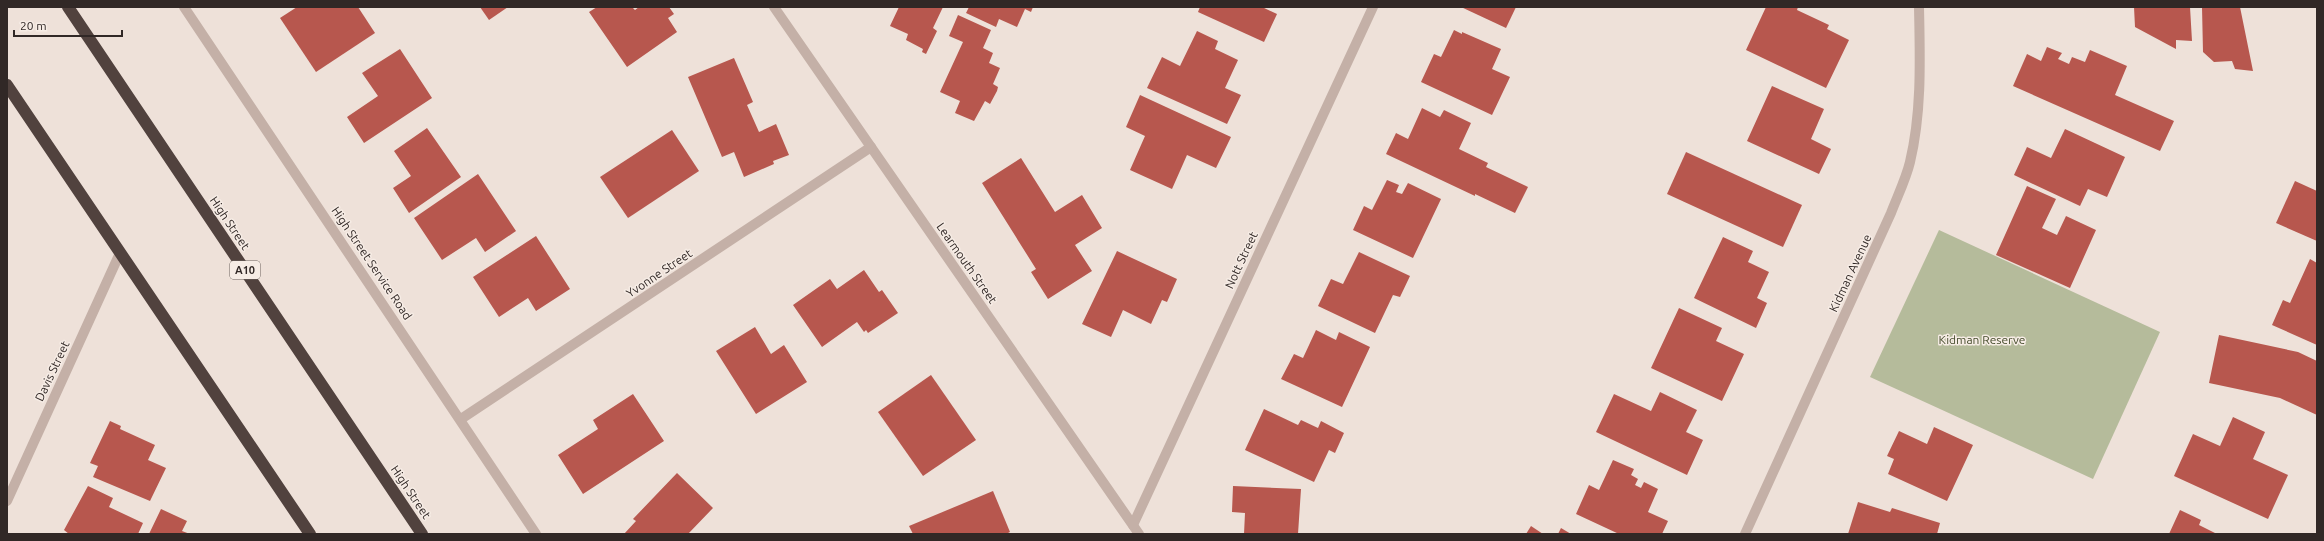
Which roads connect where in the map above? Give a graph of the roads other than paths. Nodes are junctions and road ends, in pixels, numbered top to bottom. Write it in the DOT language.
graph roads {
  1 [pos="68,7"];
  2 [pos="184,7"];
  3 [pos="774,7"];
  4 [pos="1373,7"];
  5 [pos="1919,7"];
  6 [pos="7,85"];
  7 [pos="871,148"];
  8 [pos="120,253"];
  9 [pos="461,420"];
  10 [pos="7,500"];
  11 [pos="1133,525"];
  12 [pos="310,534"];
  13 [pos="422,534"];
  14 [pos="536,534"];
  15 [pos="1139,534"];
  16 [pos="1745,534"];
  1 -- 13 [label="highway, High Street / A10"];
  2 -- 9 [label="street, High Street Service Road"];
  3 -- 7 [label="street, Learmouth Street"];
  4 -- 11 [label="street, Nott Street"];
  5 -- 16 [label="street, Kidman Avenue"];
  6 -- 8 [label="highway"];
  7 -- 9 [label="street, Yvonne Street"];
  7 -- 11 [label="street, Learmouth Street"];
  8 -- 10 [label="street, Davis Street"];
  8 -- 12 [label="highway"];
  9 -- 14 [label="street, High Street Service Road"];
  11 -- 15 [label="street, Learmouth Street"];
}
